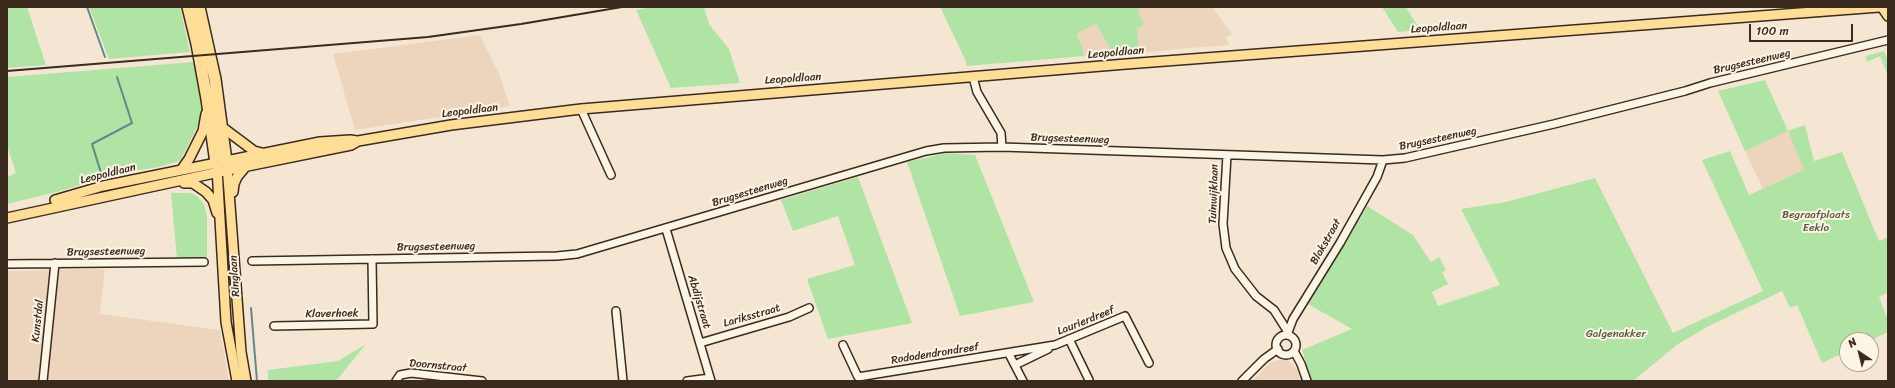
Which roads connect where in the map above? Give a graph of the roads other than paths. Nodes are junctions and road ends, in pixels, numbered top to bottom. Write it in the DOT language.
graph roads {
  1 [pos="188,7"];
  2 [pos="198,7"];
  3 [pos="1879,7"];
  4 [pos="1882,7"];
  5 [pos="1888,16"];
  6 [pos="1888,40"];
  7 [pos="973,78"];
  8 [pos="207,99"];
  9 [pos="581,109"];
  10 [pos="222,127"];
  11 [pos="358,142"];
  12 [pos="1002,147"];
  13 [pos="264,153"];
  14 [pos="1227,155"];
  15 [pos="1383,160"];
  16 [pos="246,166"];
  17 [pos="222,167"];
  18 [pos="182,169"];
  19 [pos="611,175"];
  20 [pos="172,182"];
  21 [pos="230,203"];
  22 [pos="7,213"];
  23 [pos="7,218"];
  24 [pos="220,226"];
  25 [pos="666,229"];
  26 [pos="372,259"];
  27 [pos="252,261"];
  28 [pos="204,262"];
  29 [pos="55,263"];
  30 [pos="7,264"];
  31 [pos="809,308"];
  32 [pos="616,311"];
  33 [pos="274,326"];
  34 [pos="1288,334"];
  35 [pos="1069,339"];
  36 [pos="700,343"];
  37 [pos="843,345"];
  38 [pos="1055,345"];
  39 [pos="1278,350"];
  40 [pos="1294,351"];
  41 [pos="1009,354"];
  42 [pos="1149,363"];
  43 [pos="1015,365"];
  44 [pos="866,378"];
  45 [pos="711,379"];
  46 [pos="1089,380"];
  47 [pos="43,381"];
  48 [pos="237,381"];
  49 [pos="246,381"];
  50 [pos="396,381"];
  51 [pos="482,381"];
  52 [pos="623,381"];
  53 [pos="687,381"];
  54 [pos="1023,381"];
  55 [pos="1242,381"];
  56 [pos="1307,381"];
  1 -- 8 [label="highway, Ringlaan"];
  2 -- 10 [label="highway, Ringlaan"];
  3 -- 7 [label="main road, Leopoldlaan"];
  4 -- 5 [label="main road"];
  6 -- 15 [label="street, Brugsesteenweg"];
  7 -- 9 [label="main road, Leopoldlaan"];
  7 -- 12 [label="street"];
  8 -- 17 [label="highway, Ringlaan"];
  8 -- 18 [label="main road"];
  9 -- 11 [label="main road, Leopoldlaan"];
  9 -- 19 [label="street"];
  10 -- 13 [label="main road"];
  10 -- 17 [label="highway, Ringlaan"];
  11 -- 13 [label="main road, Leopoldlaan"];
  11 -- 16 [label="main road, Leopoldlaan"];
  12 -- 14 [label="street, Brugsesteenweg"];
  12 -- 25 [label="street, Brugsesteenweg"];
  13 -- 17 [label="main road, Leopoldlaan"];
  14 -- 15 [label="street, Brugsesteenweg"];
  14 -- 34 [label="street, Tuinwijklaan"];
  15 -- 34 [label="street, Blakstraat"];
  16 -- 17 [label="main road, Leopoldlaan"];
  16 -- 21 [label="main road"];
  17 -- 18 [label="main road, Leopoldlaan"];
  17 -- 20 [label="main road, Leopoldlaan"];
  17 -- 21 [label="main road, Ringlaan"];
  17 -- 24 [label="main road, Ringlaan"];
  18 -- 22 [label="main road, Leopoldlaan"];
  20 -- 23 [label="main road, Leopoldlaan"];
  20 -- 24 [label="main road"];
  21 -- 49 [label="main road, Ringlaan"];
  24 -- 48 [label="main road, Ringlaan"];
  25 -- 26 [label="street, Brugsesteenweg"];
  25 -- 36 [label="street, Abdijstraat"];
  26 -- 27 [label="street, Brugsesteenweg"];
  26 -- 33 [label="street, Klaverhoek"];
  28 -- 29 [label="street, Brugsesteenweg"];
  29 -- 30 [label="street, Brugsesteenweg"];
  29 -- 47 [label="street, Kunstdal"];
  31 -- 36 [label="street, Lariksstraat"];
  32 -- 52 [label="street"];
  34 -- 39 [label="street"];
  34 -- 40 [label="street"];
  35 -- 38 [label="street, Laurierdreef"];
  35 -- 42 [label="street, Laurierdreef"];
  35 -- 46 [label="street"];
  36 -- 45 [label="street, Abdijstraat"];
  37 -- 44 [label="street"];
  38 -- 41 [label="street, Laurierdreef"];
  38 -- 43 [label="street, Laurierdreef"];
  39 -- 40 [label="street"];
  39 -- 55 [label="street"];
  40 -- 56 [label="street"];
  41 -- 43 [label="street"];
  41 -- 44 [label="street, Rododendrondreef"];
  43 -- 54 [label="street"];
  45 -- 53 [label="street"];
  50 -- 51 [label="street, Doornstraat"];
}
